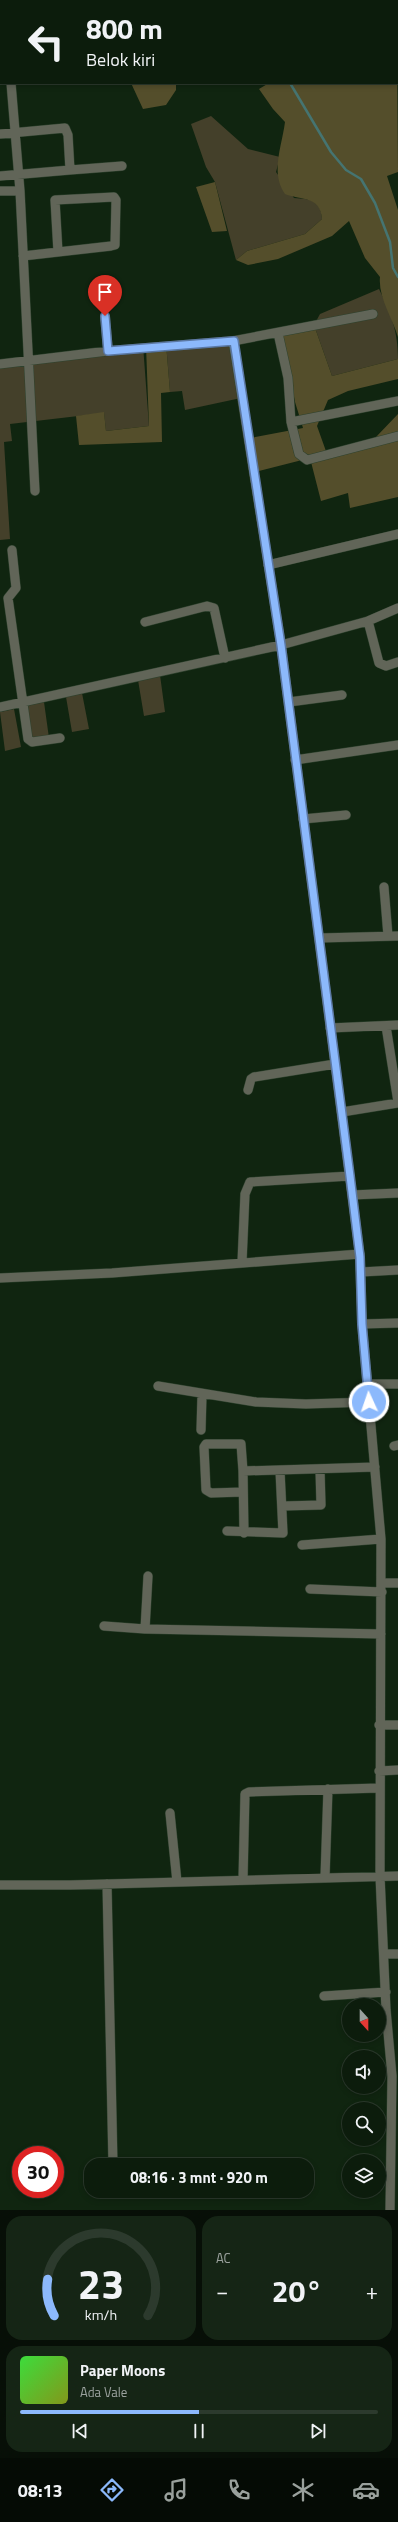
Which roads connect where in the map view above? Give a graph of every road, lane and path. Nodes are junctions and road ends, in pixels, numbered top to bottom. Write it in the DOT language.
graph roads {
  1 [pos="11,84"];
  2 [pos="14,133"];
  3 [pos="0,134"];
  4 [pos="122,166"];
  5 [pos="70,170"];
  6 [pos="19,175"];
  7 [pos="0,176"];
  8 [pos="0,191"];
  9 [pos="20,191"];
  10 [pos="58,252"];
  11 [pos="23,256"];
  12 [pos="373,314"];
  13 [pos="105,316"];
  14 [pos="278,333"];
  15 [pos="234,341"];
  16 [pos="108,351"];
  17 [pos="27,361"];
  18 [pos="0,364"];
  19 [pos="398,401"];
  20 [pos="291,422"];
  21 [pos="398,436"];
  22 [pos="35,491"];
  23 [pos="398,534"];
  24 [pos="12,550"];
  25 [pos="268,565"];
  26 [pos="398,608"];
  27 [pos="368,621"];
  28 [pos="146,622"];
  29 [pos="281,645"];
  30 [pos="225,658"];
  31 [pos="398,662"];
  32 [pos="342,695"];
  33 [pos="289,702"];
  34 [pos="23,704"];
  35 [pos="0,707"];
  36 [pos="60,738"];
  37 [pos="398,745"];
  38 [pos="296,760"];
  39 [pos="346,815"];
  40 [pos="304,818"];
  41 [pos="384,887"];
  42 [pos="388,936"];
  43 [pos="398,936"];
  44 [pos="318,938"];
  45 [pos="398,1025"];
  46 [pos="386,1026"];
  47 [pos="330,1028"];
  48 [pos="335,1064"];
  49 [pos="248,1090"];
  50 [pos="398,1102"];
  51 [pos="342,1112"];
  52 [pos="350,1176"];
  53 [pos="398,1193"];
  54 [pos="352,1195"];
  55 [pos="360,1255"];
  56 [pos="242,1262"];
  57 [pos="360,1270"];
  58 [pos="398,1270"];
  59 [pos="0,1278"];
  60 [pos="398,1323"];
  61 [pos="362,1324"];
  62 [pos="368,1384"];
  63 [pos="398,1384"];
  64 [pos="158,1386"];
  65 [pos="202,1395"];
  66 [pos="369,1402"];
  67 [pos="201,1430"];
  68 [pos="376,1467"];
  69 [pos="280,1470"];
  70 [pos="320,1470"];
  71 [pos="243,1471"];
  72 [pos="243,1492"];
  73 [pos="283,1506"];
  74 [pos="227,1531"];
  75 [pos="244,1533"];
  76 [pos="381,1539"];
  77 [pos="302,1545"];
  78 [pos="148,1576"];
  79 [pos="398,1583"];
  80 [pos="382,1588"];
  81 [pos="310,1589"];
  82 [pos="104,1626"];
  83 [pos="145,1629"];
  84 [pos="381,1634"];
  85 [pos="379,1725"];
  86 [pos="398,1726"];
  87 [pos="398,1770"];
  88 [pos="379,1771"];
  89 [pos="379,1788"];
  90 [pos="328,1789"];
  91 [pos="170,1813"];
  92 [pos="380,1876"];
  93 [pos="398,1876"];
  94 [pos="325,1877"];
  95 [pos="243,1880"];
  96 [pos="177,1882"];
  97 [pos="0,1884"];
  98 [pos="107,1884"];
  99 [pos="384,1954"];
  100 [pos="398,1954"];
  101 [pos="386,1992"];
  102 [pos="324,1996"];
  103 [pos="395,2107"];
  104 [pos="113,2158"];
  105 [pos="390,2210"];
  1 -- 2 [label="street"];
  2 -- 3 [label="street"];
  2 -- 5 [label="street"];
  2 -- 6 [label="street"];
  4 -- 5 [label="street"];
  5 -- 6 [label="street"];
  6 -- 7 [label="street"];
  6 -- 9 [label="street"];
  8 -- 9 [label="street"];
  9 -- 11 [label="street"];
  10 -- 10 [label="street"];
  10 -- 11 [label="street"];
  11 -- 17 [label="street"];
  12 -- 14 [label="street"];
  13 -- 16 [label="street"];
  14 -- 15 [label="street"];
  14 -- 20 [label="street"];
  15 -- 16 [label="street"];
  15 -- 25 [label="street"];
  16 -- 17 [label="street"];
  17 -- 18 [label="street"];
  17 -- 22 [label="street"];
  19 -- 20 [label="street"];
  20 -- 21 [label="street"];
  23 -- 25 [label="street"];
  24 -- 34 [label="street"];
  25 -- 29 [label="street"];
  26 -- 27 [label="street"];
  27 -- 29 [label="street"];
  27 -- 31 [label="street"];
  28 -- 30 [label="street"];
  29 -- 30 [label="street"];
  29 -- 33 [label="street"];
  30 -- 34 [label="street"];
  32 -- 33 [label="street"];
  33 -- 38 [label="street"];
  34 -- 35 [label="street"];
  34 -- 36 [label="street"];
  37 -- 38 [label="street"];
  38 -- 40 [label="street"];
  39 -- 40 [label="street"];
  40 -- 44 [label="street"];
  41 -- 42 [label="street"];
  42 -- 43 [label="street"];
  42 -- 44 [label="street"];
  44 -- 47 [label="street"];
  45 -- 46 [label="street"];
  46 -- 47 [label="street"];
  46 -- 50 [label="street"];
  47 -- 48 [label="street"];
  48 -- 49 [label="street"];
  48 -- 51 [label="street"];
  50 -- 51 [label="street"];
  51 -- 52 [label="street"];
  52 -- 54 [label="street"];
  52 -- 56 [label="street"];
  53 -- 54 [label="street"];
  54 -- 55 [label="street"];
  55 -- 56 [label="street"];
  55 -- 57 [label="street"];
  56 -- 59 [label="street"];
  57 -- 58 [label="street"];
  57 -- 61 [label="street"];
  60 -- 61 [label="street"];
  61 -- 62 [label="street"];
  62 -- 63 [label="street"];
  62 -- 66 [label="street"];
  64 -- 65 [label="street"];
  65 -- 66 [label="street"];
  65 -- 67 [label="street"];
  66 -- 68 [label="street"];
  68 -- 70 [label="street"];
  68 -- 76 [label="street"];
  69 -- 70 [label="street"];
  69 -- 71 [label="street"];
  69 -- 73 [label="street"];
  70 -- 73 [label="street"];
  71 -- 72 [label="street"];
  71 -- 72 [label="street"];
  72 -- 75 [label="street"];
  73 -- 75 [label="street"];
  74 -- 75 [label="street"];
  76 -- 77 [label="street"];
  76 -- 80 [label="street"];
  78 -- 83 [label="street"];
  79 -- 80 [label="street"];
  80 -- 81 [label="street"];
  80 -- 84 [label="street"];
  82 -- 83 [label="street"];
  83 -- 84 [label="street"];
  84 -- 85 [label="street"];
  85 -- 86 [label="street"];
  85 -- 88 [label="street"];
  87 -- 88 [label="street"];
  88 -- 89 [label="street"];
  89 -- 90 [label="street"];
  89 -- 92 [label="street"];
  90 -- 94 [label="street"];
  90 -- 95 [label="street"];
  91 -- 96 [label="street"];
  92 -- 93 [label="street"];
  92 -- 94 [label="street"];
  92 -- 99 [label="street"];
  94 -- 95 [label="street"];
  95 -- 96 [label="street"];
  96 -- 98 [label="street"];
  97 -- 98 [label="street"];
  98 -- 104 [label="street"];
  99 -- 100 [label="street"];
  99 -- 101 [label="street"];
  101 -- 102 [label="street"];
  101 -- 103 [label="street"];
  103 -- 105 [label="street"];
}
